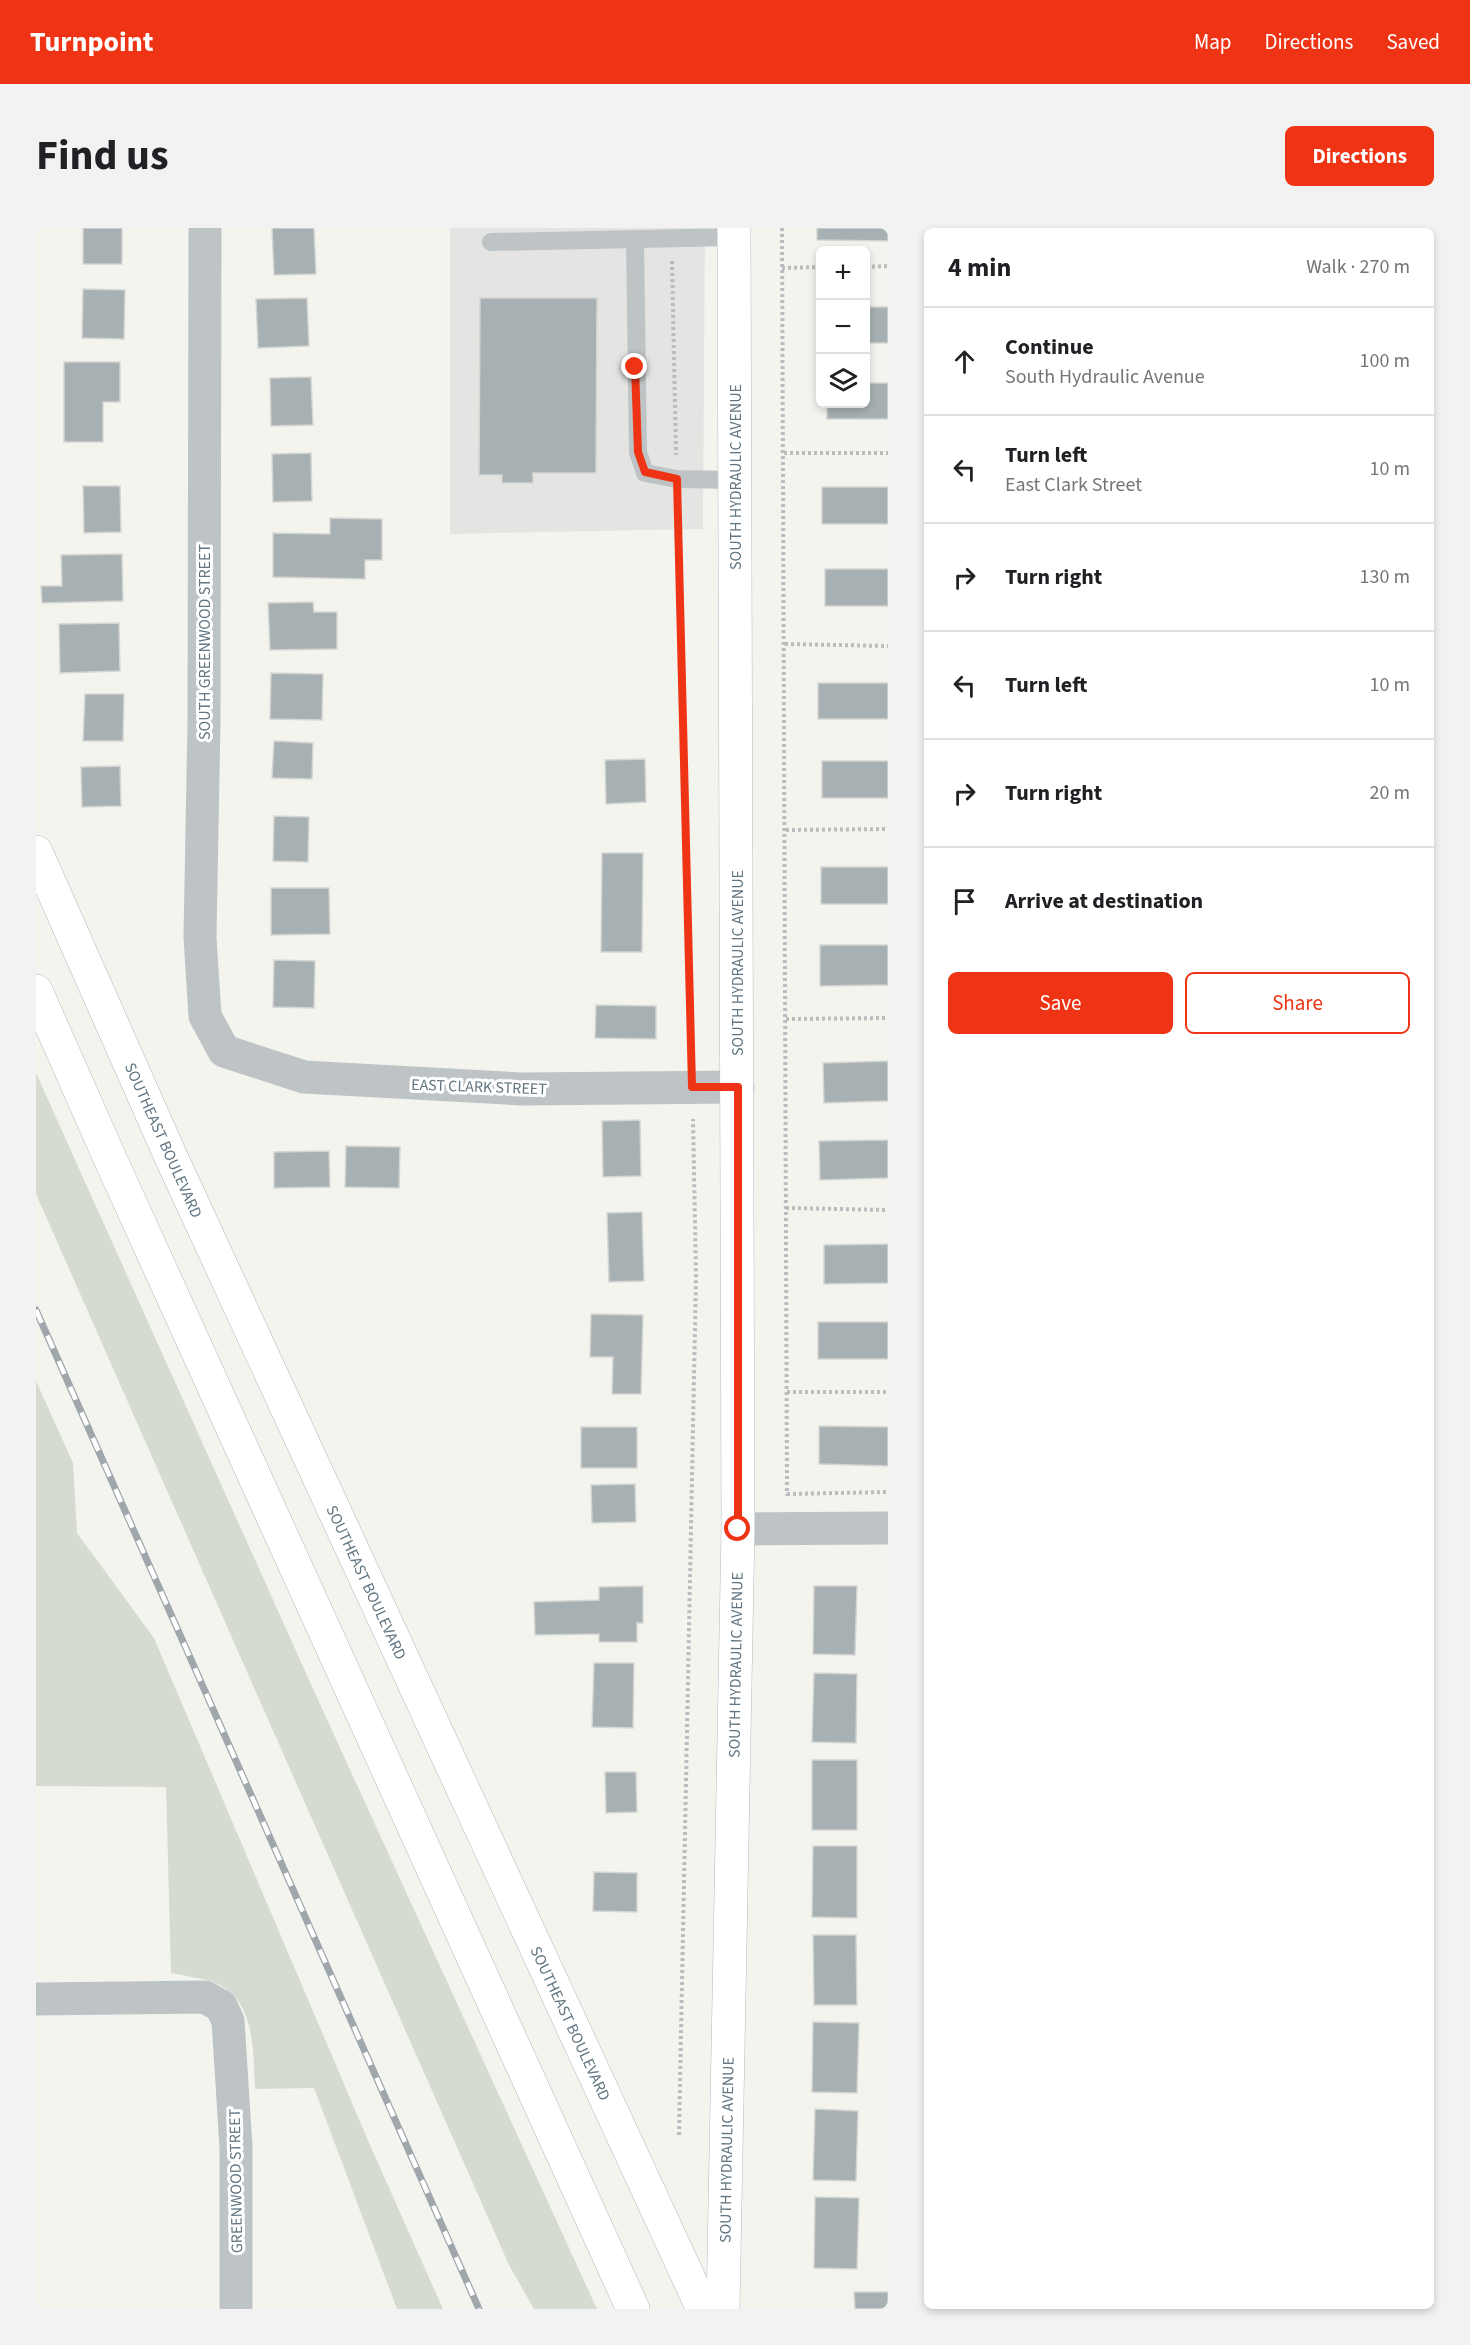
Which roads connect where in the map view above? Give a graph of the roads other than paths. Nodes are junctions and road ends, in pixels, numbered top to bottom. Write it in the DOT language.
graph roads {
  1 [pos="205,228"];
  2 [pos="734,233"];
  3 [pos="635,239"];
  4 [pos="491,242"];
  5 [pos="734,480"];
  6 [pos="36,852"];
  7 [pos="36,991"];
  8 [pos="224,1051"];
  9 [pos="738,1087"];
  10 [pos="888,1528"];
  11 [pos="738,1529"];
  12 [pos="36,1999"];
  13 [pos="236,2309"];
  14 [pos="633,2309"];
  15 [pos="703,2309"];
  16 [pos="723,2309"];
  1 -- 8 [label="street, SOUTH GREENWOOD STREET"];
  2 -- 3 [label="lane"];
  2 -- 5 [label="main road, SOUTH HYDRAULIC AVENUE"];
  3 -- 4 [label="lane"];
  3 -- 5 [label="lane"];
  5 -- 9 [label="main road, SOUTH HYDRAULIC AVENUE"];
  6 -- 15 [label="main road, SOUTHEAST BOULEVARD"];
  7 -- 14 [label="main road"];
  8 -- 9 [label="street, EAST CLARK STREET"];
  9 -- 11 [label="main road, SOUTH HYDRAULIC AVENUE"];
  10 -- 11 [label="street"];
  11 -- 16 [label="main road, SOUTH HYDRAULIC AVENUE"];
  12 -- 13 [label="street, GREENWOOD STREET"];
}
